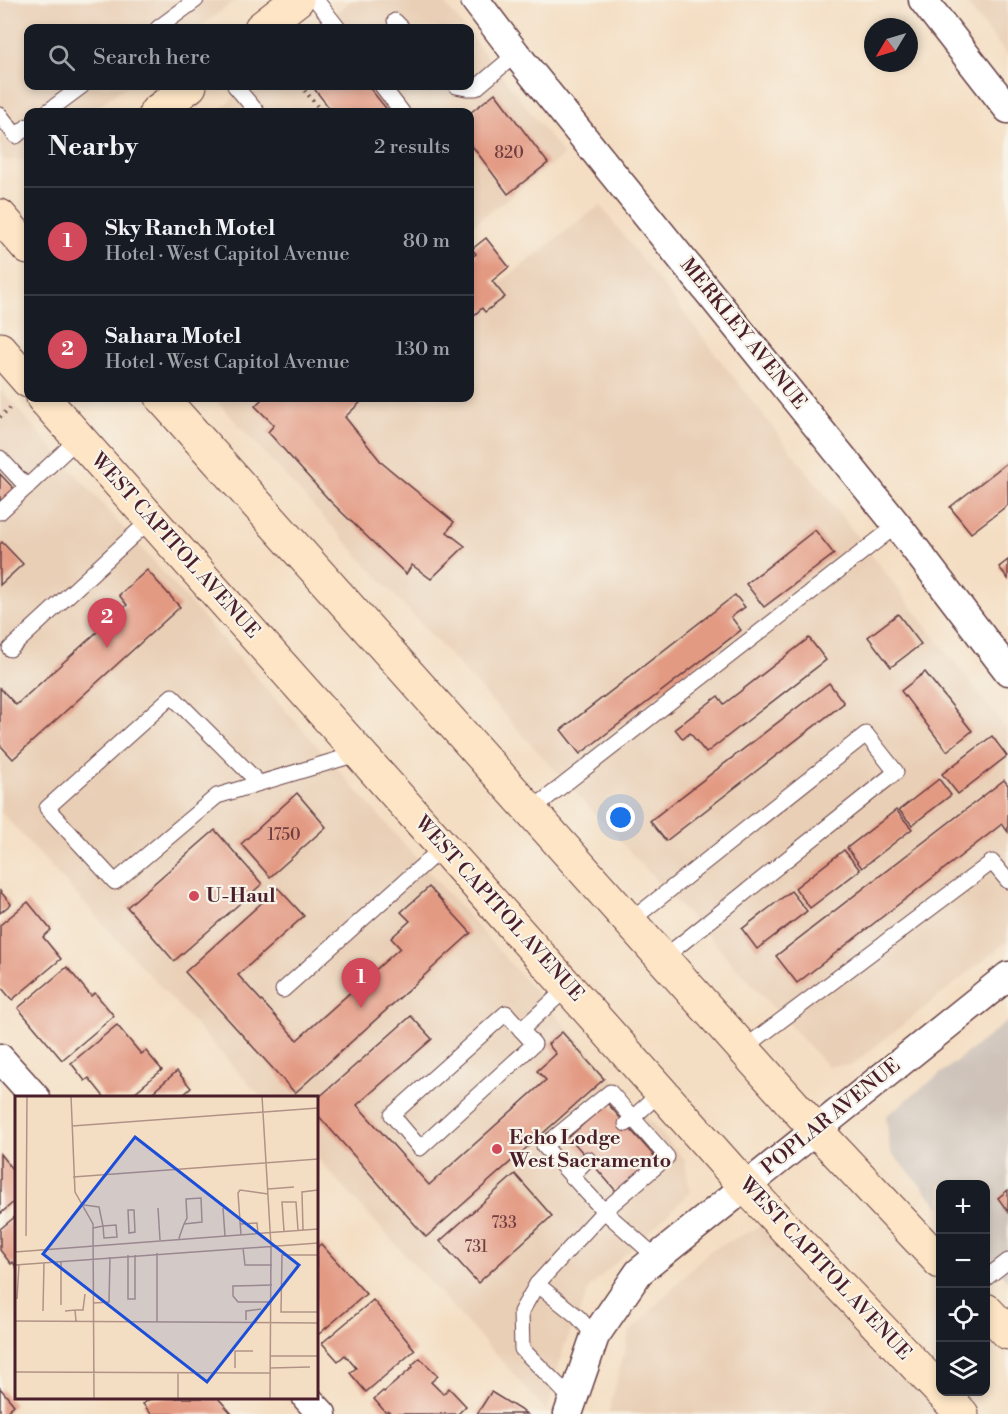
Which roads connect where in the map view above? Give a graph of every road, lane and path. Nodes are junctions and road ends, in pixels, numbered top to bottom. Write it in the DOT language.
graph roads {
  1 [pos="196,0"];
  2 [pos="297,0"];
  3 [pos="316,0"];
  4 [pos="475,0"];
  5 [pos="923,0"];
  6 [pos="163,24"];
  7 [pos="266,24"];
  8 [pos="335,24"];
  9 [pos="516,54"];
  10 [pos="474,88"];
  11 [pos="77,90"];
  12 [pos="185,90"];
  13 [pos="238,90"];
  14 [pos="304,90"];
  15 [pos="385,90"];
  16 [pos="52,108"];
  17 [pos="161,108"];
  18 [pos="254,108"];
  19 [pos="319,108"];
  20 [pos="399,108"];
  21 [pos="1008,109"];
  22 [pos="0,116"];
  23 [pos="24,129"];
  24 [pos="1,352"];
  25 [pos="24,377"];
  26 [pos="47,402"];
  27 [pos="166,402"];
  28 [pos="10,408"];
  29 [pos="0,417"];
  30 [pos="79,438"];
  31 [pos="0,458"];
  32 [pos="27,487"];
  33 [pos="0,512"];
  34 [pos="151,519"];
  35 [pos="897,525"];
  36 [pos="10,649"];
  37 [pos="1008,671"];
  38 [pos="360,753"];
  39 [pos="260,783"];
  40 [pos="530,811"];
  41 [pos="443,847"];
  42 [pos="1008,880"];
  43 [pos="629,922"];
  44 [pos="662,959"];
  45 [pos="1008,975"];
  46 [pos="568,987"];
  47 [pos="283,990"];
  48 [pos="521,1030"];
  49 [pos="743,1049"];
  50 [pos="0,1058"];
  51 [pos="661,1092"];
  52 [pos="34,1096"];
  53 [pos="629,1121"];
  54 [pos="815,1129"];
  55 [pos="588,1159"];
  56 [pos="571,1176"];
  57 [pos="745,1186"];
  58 [pos="604,1211"];
  59 [pos="657,1258"];
  60 [pos="936,1258"];
  61 [pos="1008,1261"];
  62 [pos="990,1275"];
  63 [pos="537,1284"];
  64 [pos="990,1314"];
  65 [pos="1008,1334"];
  66 [pos="595,1336"];
  67 [pos="308,1399"];
  68 [pos="570,1407"];
  69 [pos="322,1414"];
  70 [pos="962,1414"];
  1 -- 6 [label="lane"];
  2 -- 7 [label="main road"];
  3 -- 8 [label="lane"];
  4 -- 9 [label="street, MERKLEY AVENUE"];
  5 -- 21 [label="street"];
  9 -- 10 [label="lane"];
  9 -- 35 [label="street, MERKLEY AVENUE"];
  11 -- 16 [label="lane"];
  12 -- 17 [label="main road"];
  13 -- 18 [label="lane"];
  14 -- 19 [label="path"];
  15 -- 20 [label="lane"];
  22 -- 23 [label="lane"];
  24 -- 25 [label="main road"];
  26 -- 30 [label="main road, WEST CAPITOL AVENUE"];
  27 -- 40 [label="main road"];
  28 -- 29 [label="path"];
  30 -- 32 [label="lane"];
  30 -- 34 [label="main road, WEST CAPITOL AVENUE"];
  31 -- 32 [label="lane"];
  32 -- 33 [label="lane"];
  34 -- 36 [label="lane"];
  34 -- 38 [label="main road, WEST CAPITOL AVENUE"];
  35 -- 37 [label="street, MERKLEY AVENUE"];
  35 -- 40 [label="lane"];
  38 -- 39 [label="lane"];
  38 -- 41 [label="main road, WEST CAPITOL AVENUE"];
  39 -- 39 [label="lane"];
  40 -- 43 [label="main road"];
  41 -- 46 [label="main road, WEST CAPITOL AVENUE"];
  41 -- 47 [label="lane"];
  42 -- 49 [label="lane"];
  43 -- 44 [label="main road"];
  43 -- 44 [label="lane"];
  44 -- 49 [label="main road"];
  45 -- 54 [label="street, POPLAR AVENUE"];
  46 -- 48 [label="lane"];
  46 -- 51 [label="main road, WEST CAPITOL AVENUE"];
  48 -- 48 [label="lane"];
  49 -- 54 [label="main road"];
  50 -- 52 [label="street"];
  51 -- 53 [label="lane"];
  51 -- 57 [label="main road, WEST CAPITOL AVENUE"];
  53 -- 56 [label="lane"];
  53 -- 58 [label="lane"];
  54 -- 57 [label="street, POPLAR AVENUE"];
  54 -- 60 [label="main road"];
  55 -- 56 [label="lane"];
  56 -- 58 [label="lane"];
  57 -- 59 [label="street, POPLAR AVENUE"];
  57 -- 70 [label="main road, WEST CAPITOL AVENUE"];
  58 -- 59 [label="lane"];
  58 -- 63 [label="lane"];
  59 -- 66 [label="street, POPLAR AVENUE"];
  61 -- 62 [label="lane"];
  63 -- 66 [label="lane"];
  63 -- 68 [label="lane"];
  64 -- 65 [label="main road"];
  66 -- 68 [label="street, POPLAR AVENUE"];
  67 -- 69 [label="street"];
}
